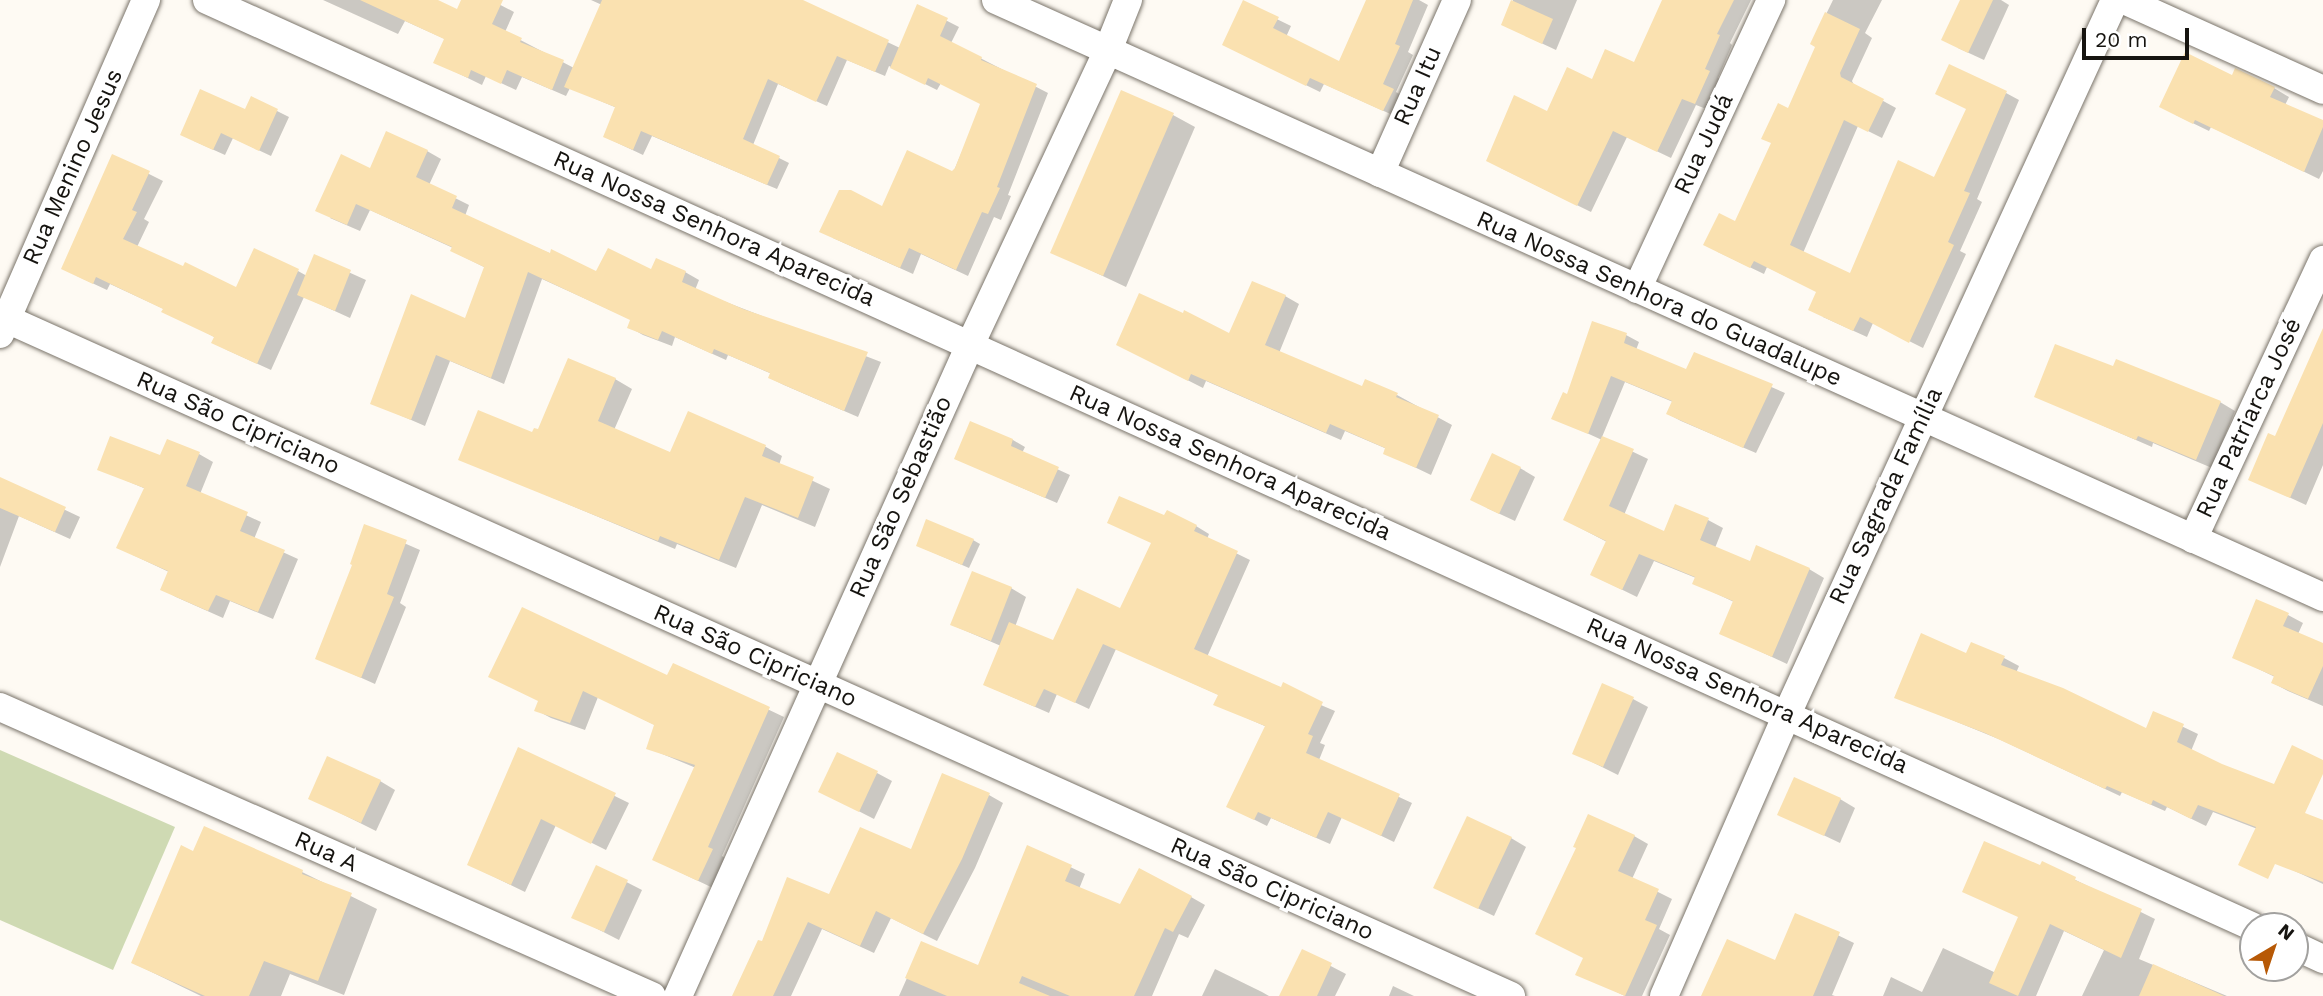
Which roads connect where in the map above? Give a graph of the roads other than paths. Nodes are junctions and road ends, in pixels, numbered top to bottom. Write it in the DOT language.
graph roads {
  1 [pos="146,0"];
  2 [pos="207,0"];
  3 [pos="996,0"];
  4 [pos="1128,0"];
  5 [pos="1457,0"];
  6 [pos="1771,0"];
  7 [pos="2115,0"];
  8 [pos="2124,0"];
  9 [pos="1108,50"];
  10 [pos="2320,82"];
  11 [pos="1380,173"];
  12 [pos="2323,260"];
  13 [pos="1637,289"];
  14 [pos="2,323"];
  15 [pos="970,345"];
  16 [pos="1922,417"];
  17 [pos="2193,539"];
  18 [pos="2323,597"];
  19 [pos="817,684"];
  20 [pos="0,707"];
  21 [pos="1787,714"];
  22 [pos="2239,921"];
  23 [pos="652,996"];
  24 [pos="678,996"];
  25 [pos="1511,996"];
  26 [pos="1664,996"];
  1 -- 14 [label="street, Rua Menino Jesus"];
  2 -- 15 [label="street, Rua Nossa Senhora Aparecida"];
  3 -- 9 [label="street, Rua Nossa Senhora do Guadalupe"];
  4 -- 9 [label="street, Rua São Sebastião"];
  5 -- 11 [label="street, Rua Itu"];
  6 -- 13 [label="street, Rua Judá"];
  7 -- 16 [label="street, Rua Sagrada Família"];
  8 -- 10 [label="street"];
  9 -- 11 [label="street, Rua Nossa Senhora do Guadalupe"];
  9 -- 15 [label="street, Rua São Sebastião"];
  11 -- 13 [label="street, Rua Nossa Senhora do Guadalupe"];
  12 -- 17 [label="street, Rua Patriarca José"];
  13 -- 16 [label="street, Rua Nossa Senhora do Guadalupe"];
  14 -- 19 [label="street, Rua São Cipriciano"];
  15 -- 19 [label="street, Rua São Sebastião"];
  15 -- 21 [label="street, Rua Nossa Senhora Aparecida"];
  16 -- 17 [label="street, Rua Nossa Senhora do Guadalupe"];
  16 -- 21 [label="street, Rua Sagrada Família"];
  17 -- 18 [label="street, Rua Nossa Senhora do Guadalupe"];
  19 -- 24 [label="street, Rua São Sebastião"];
  19 -- 25 [label="street, Rua São Cipriciano"];
  20 -- 23 [label="street, Rua A"];
  21 -- 22 [label="street, Rua Nossa Senhora Aparecida"];
  21 -- 26 [label="street, Rua Sagrada Família"];
}
